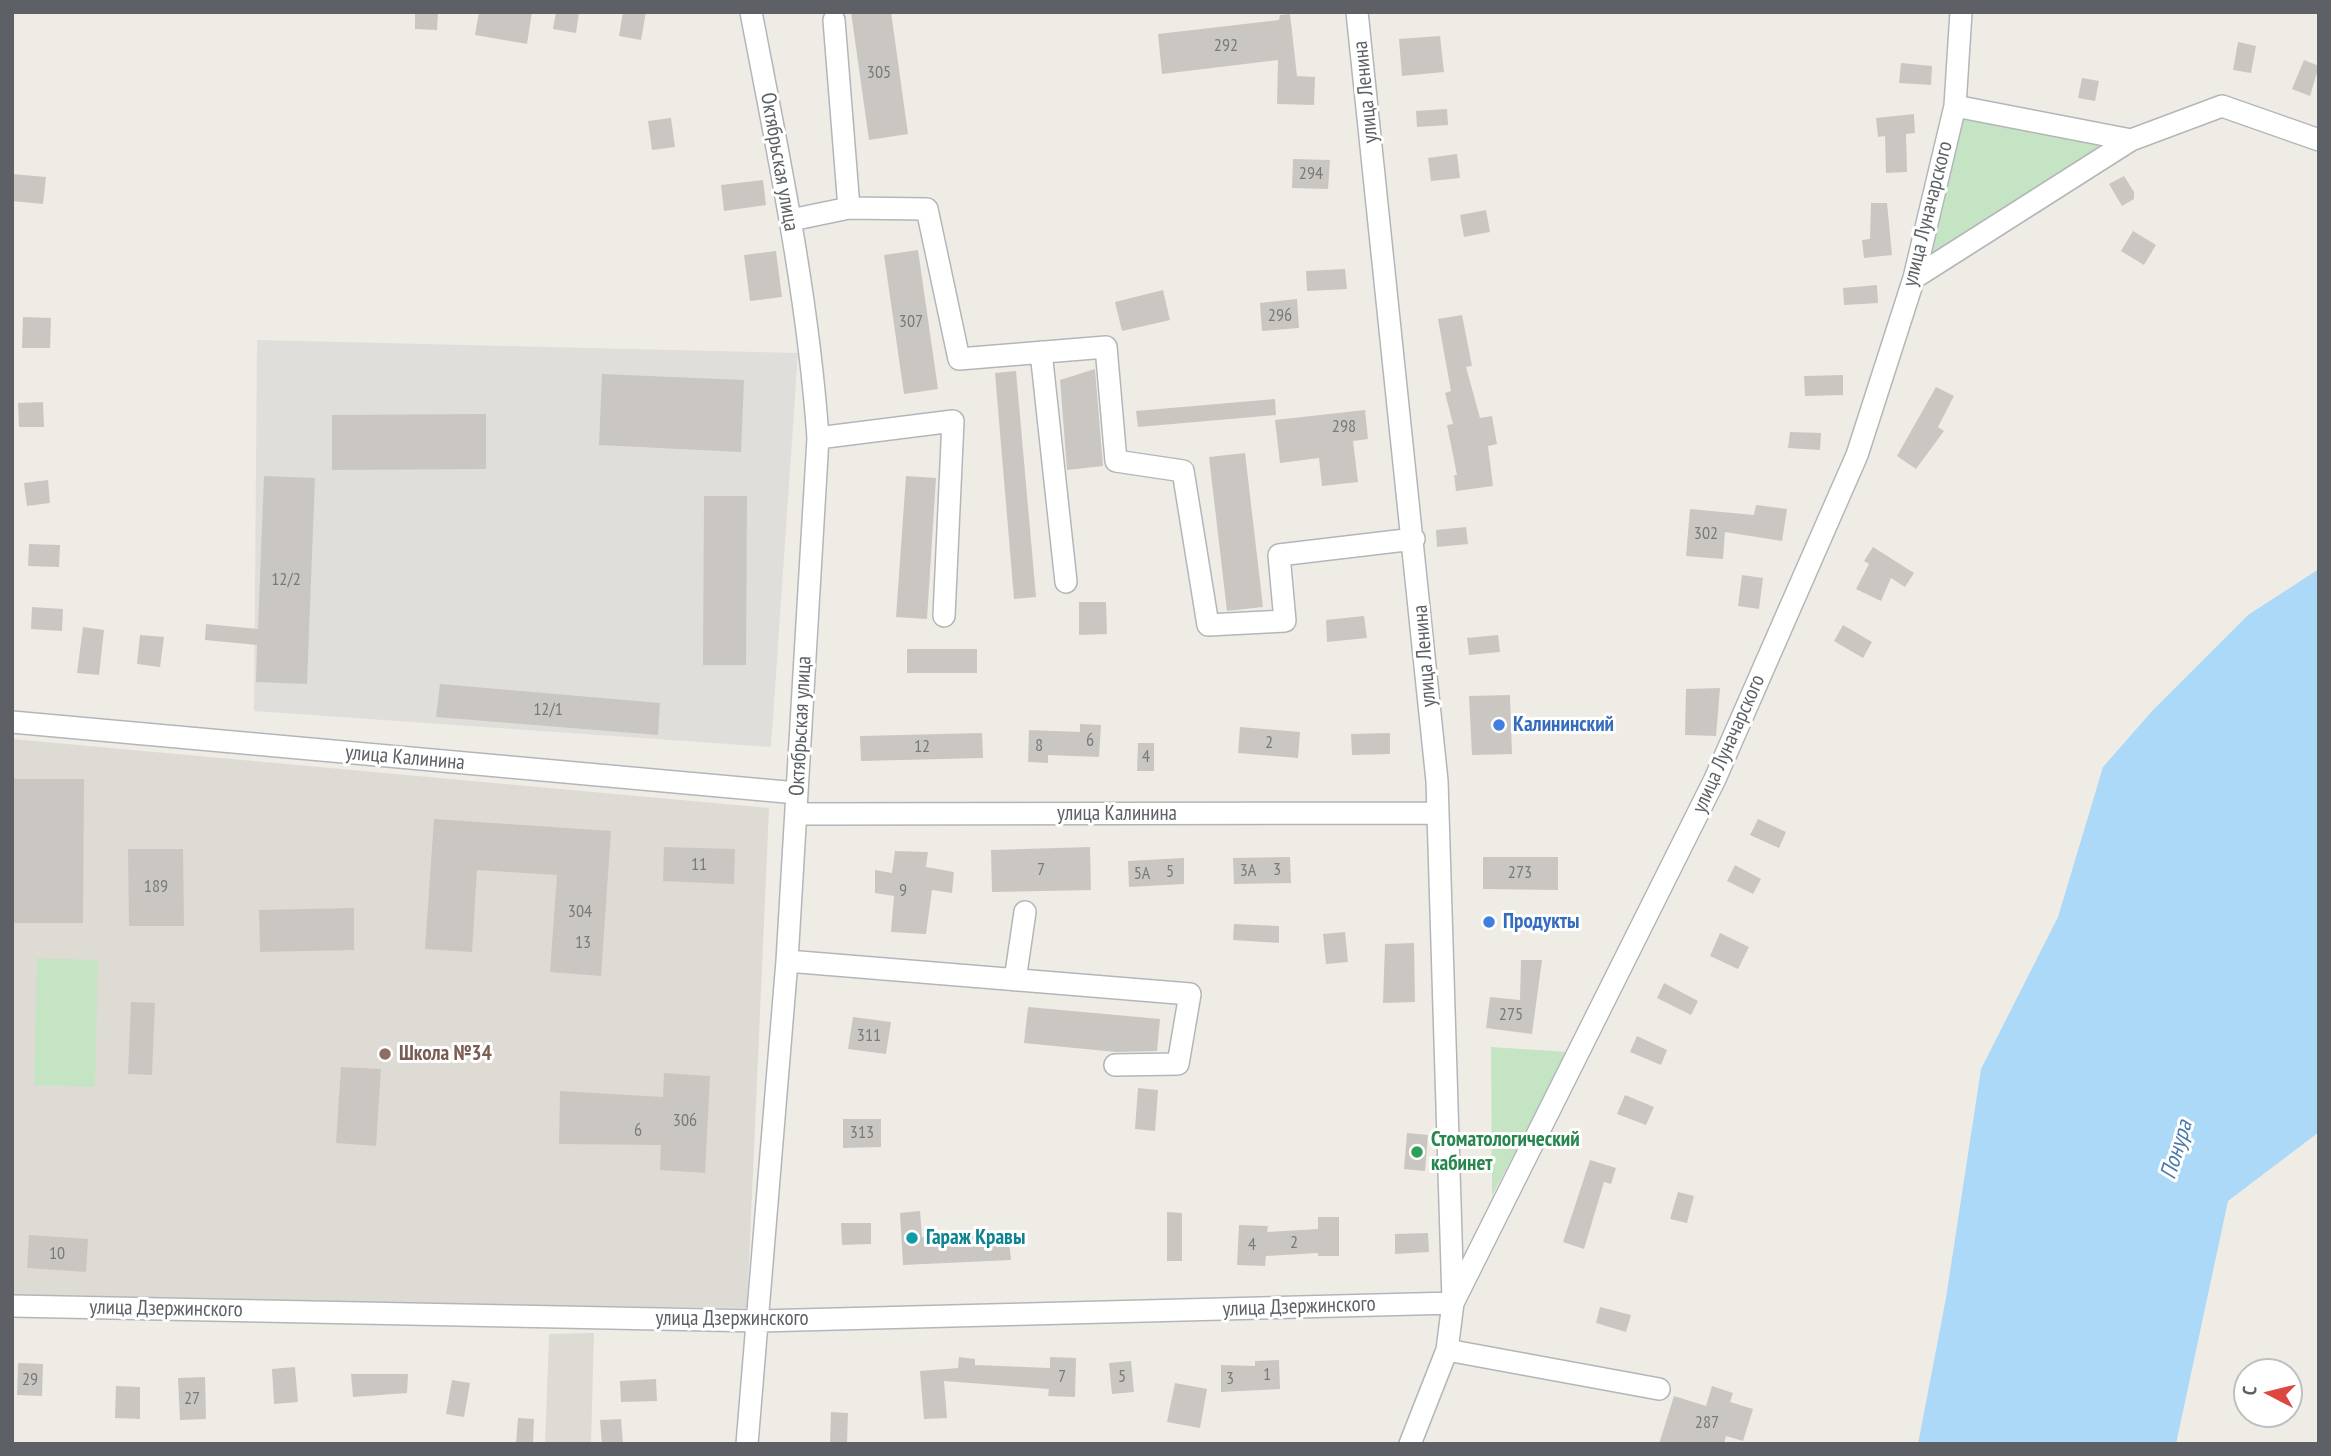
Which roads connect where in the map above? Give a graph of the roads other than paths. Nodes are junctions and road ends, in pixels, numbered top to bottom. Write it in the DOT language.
graph roads {
  1 [pos="751,12"];
  2 [pos="1357,12"];
  3 [pos="1961,12"];
  4 [pos="834,20"];
  5 [pos="1955,106"];
  6 [pos="2131,140"];
  7 [pos="2319,140"];
  8 [pos="849,208"];
  9 [pos="790,220"];
  10 [pos="1914,278"];
  11 [pos="1041,352"];
  12 [pos="818,438"];
  13 [pos="1413,539"];
  14 [pos="1066,582"];
  15 [pos="944,616"];
  16 [pos="12,722"];
  17 [pos="797,804"];
  18 [pos="1438,813"];
  19 [pos="1025,912"];
  20 [pos="787,961"];
  21 [pos="1015,980"];
  22 [pos="1115,1065"];
  23 [pos="1453,1303"];
  24 [pos="12,1306"];
  25 [pos="758,1321"];
  26 [pos="1447,1350"];
  27 [pos="1658,1389"];
  28 [pos="747,1444"];
  29 [pos="1410,1444"];
  1 -- 9 [label="street, Октябрьская улица"];
  2 -- 13 [label="street, улица Ленина"];
  3 -- 5 [label="street, улица Луначарского"];
  4 -- 8 [label="street"];
  5 -- 6 [label="street"];
  5 -- 10 [label="street, улица Луначарского"];
  6 -- 7 [label="street"];
  6 -- 10 [label="street"];
  8 -- 9 [label="street"];
  8 -- 11 [label="street"];
  9 -- 12 [label="street, Октябрьская улица"];
  10 -- 23 [label="street, улица Луначарского"];
  11 -- 13 [label="street"];
  11 -- 14 [label="street"];
  12 -- 15 [label="street"];
  12 -- 17 [label="street, Октябрьская улица"];
  13 -- 18 [label="street, улица Ленина"];
  16 -- 17 [label="street, улица Калинина"];
  17 -- 18 [label="street, улица Калинина"];
  17 -- 20 [label="street, Октябрьская улица"];
  18 -- 23 [label="street, улица Ленина"];
  19 -- 21 [label="street"];
  20 -- 21 [label="street"];
  20 -- 25 [label="street, Октябрьская улица"];
  21 -- 22 [label="street"];
  23 -- 25 [label="street, улица Дзержинского"];
  23 -- 26 [label="street, улица Луначарского"];
  24 -- 25 [label="street, улица Дзержинского"];
  25 -- 28 [label="street, Октябрьская улица"];
  26 -- 27 [label="street"];
  26 -- 29 [label="street, улица Луначарского"];
}
